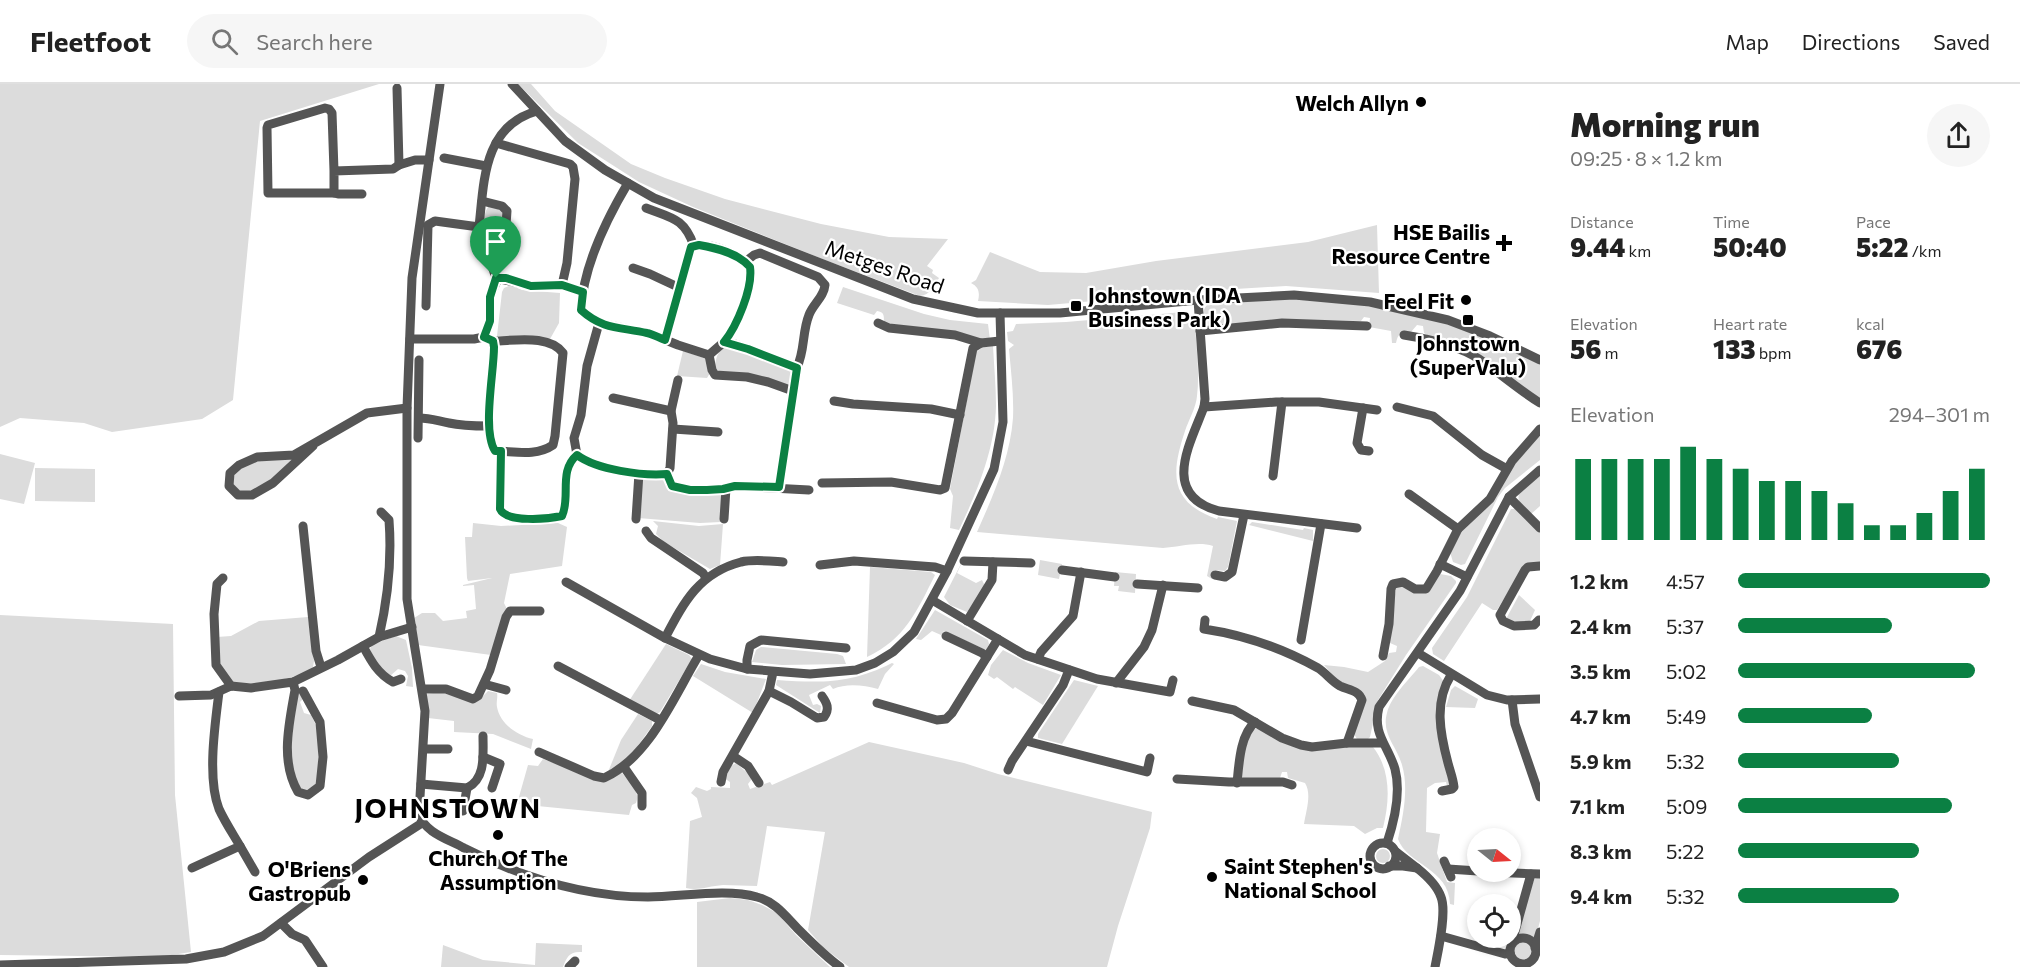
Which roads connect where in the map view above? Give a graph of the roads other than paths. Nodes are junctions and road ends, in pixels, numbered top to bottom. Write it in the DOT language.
graph roads {
  1 [pos="440,84"];
  2 [pos="512,84"];
  3 [pos="397,88"];
  4 [pos="537,111"];
  5 [pos="496,143"];
  6 [pos="444,159"];
  7 [pos="429,160"];
  8 [pos="399,165"];
  9 [pos="486,166"];
  10 [pos="334,171"];
  11 [pos="628,183"];
  12 [pos="334,193"];
  13 [pos="362,194"];
  14 [pos="482,201"];
  15 [pos="646,208"];
  16 [pos="478,227"];
  17 [pos="505,239"];
  18 [pos="694,246"];
  19 [pos="427,254"];
  20 [pos="438,255"];
  21 [pos="745,262"];
  22 [pos="633,268"];
  23 [pos="496,278"];
  24 [pos="562,285"];
  25 [pos="680,288"];
  26 [pos="583,292"];
  27 [pos="1198,300"];
  28 [pos="426,306"];
  29 [pos="1000,313"];
  30 [pos="598,323"];
  31 [pos="878,323"];
  32 [pos="1366,326"];
  33 [pos="1200,331"];
  34 [pos="1404,335"];
  35 [pos="410,339"];
  36 [pos="488,339"];
  37 [pos="665,340"];
  38 [pos="1000,341"];
  39 [pos="724,342"];
  40 [pos="981,343"];
  41 [pos="709,355"];
  42 [pos="419,360"];
  43 [pos="1540,360"];
  44 [pos="797,368"];
  45 [pos="678,380"];
  46 [pos="793,391"];
  47 [pos="614,398"];
  48 [pos="834,401"];
  49 [pos="1282,402"];
  50 [pos="1540,403"];
  51 [pos="1204,407"];
  52 [pos="1397,407"];
  53 [pos="407,408"];
  54 [pos="1363,408"];
  55 [pos="1377,410"];
  56 [pos="671,411"];
  57 [pos="960,415"];
  58 [pos="419,418"];
  59 [pos="489,426"];
  60 [pos="673,429"];
  61 [pos="1540,429"];
  62 [pos="718,432"];
  63 [pos="418,438"];
  64 [pos="313,446"];
  65 [pos="501,451"];
  66 [pos="1369,451"];
  67 [pos="577,455"];
  68 [pos="1507,469"];
  69 [pos="1540,470"];
  70 [pos="639,473"];
  71 [pos="667,474"];
  72 [pos="1273,476"];
  73 [pos="822,483"];
  74 [pos="779,487"];
  75 [pos="726,488"];
  76 [pos="809,490"];
  77 [pos="1409,494"];
  78 [pos="1509,497"];
  79 [pos="381,512"];
  80 [pos="1244,515"];
  81 [pos="636,519"];
  82 [pos="724,519"];
  83 [pos="1321,524"];
  84 [pos="303,526"];
  85 [pos="1357,528"];
  86 [pos="1540,528"];
  87 [pos="1458,529"];
  88 [pos="646,531"];
  89 [pos="964,561"];
  90 [pos="783,562"];
  91 [pos="993,562"];
  92 [pos="1031,563"];
  93 [pos="1440,564"];
  94 [pos="820,565"];
  95 [pos="1540,566"];
  96 [pos="1062,570"];
  97 [pos="947,571"];
  98 [pos="1081,572"];
  99 [pos="1215,575"];
  100 [pos="1115,577"];
  101 [pos="1467,577"];
  102 [pos="223,578"];
  103 [pos="706,578"];
  104 [pos="566,582"];
  105 [pos="1137,584"];
  106 [pos="1163,585"];
  107 [pos="1198,588"];
  108 [pos="932,600"];
  109 [pos="540,610"];
  110 [pos="1205,620"];
  111 [pos="1539,620"];
  112 [pos="967,621"];
  113 [pos="412,627"];
  114 [pos="946,636"];
  115 [pos="379,637"];
  116 [pos="665,638"];
  117 [pos="998,639"];
  118 [pos="1301,640"];
  119 [pos="363,646"];
  120 [pos="846,648"];
  121 [pos="1387,651"];
  122 [pos="1418,653"];
  123 [pos="699,655"];
  124 [pos="987,657"];
  125 [pos="1038,659"];
  126 [pos="558,666"];
  127 [pos="321,667"];
  128 [pos="747,669"];
  129 [pos="1069,670"];
  130 [pos="773,672"];
  131 [pos="1451,675"];
  132 [pos="401,679"];
  133 [pos="1173,680"];
  134 [pos="293,682"];
  135 [pos="1116,683"];
  136 [pos="484,684"];
  137 [pos="231,686"];
  138 [pos="423,689"];
  139 [pos="506,690"];
  140 [pos="303,691"];
  141 [pos="769,691"];
  142 [pos="219,692"];
  143 [pos="178,696"];
  144 [pos="822,696"];
  145 [pos="1540,699"];
  146 [pos="1512,700"];
  147 [pos="1192,701"];
  148 [pos="877,703"];
  149 [pos="660,720"];
  150 [pos="1255,722"];
  151 [pos="483,736"];
  152 [pos="1026,741"];
  153 [pos="1347,743"];
  154 [pos="1382,743"];
  155 [pos="424,749"];
  156 [pos="448,749"];
  157 [pos="539,752"];
  158 [pos="733,756"];
  159 [pos="483,757"];
  160 [pos="1150,758"];
  161 [pos="624,767"];
  162 [pos="1008,770"];
  163 [pos="1177,779"];
  164 [pos="1286,780"];
  165 [pos="721,782"];
  166 [pos="759,783"];
  167 [pos="1237,783"];
  168 [pos="421,784"];
  169 [pos="467,788"];
  170 [pos="492,788"];
  171 [pos="1442,791"];
  172 [pos="1540,796"];
  173 [pos="642,807"];
  174 [pos="463,811"];
  175 [pos="422,823"];
  176 [pos="240,846"];
  177 [pos="1390,846"];
  178 [pos="1389,866"];
  179 [pos="192,868"];
  180 [pos="1417,868"];
  181 [pos="1448,869"];
  182 [pos="1467,870"];
  183 [pos="255,872"];
  184 [pos="1521,873"];
  185 [pos="1536,874"];
  186 [pos="1521,916"];
  187 [pos="281,923"];
  188 [pos="1540,932"];
  189 [pos="1441,936"];
  190 [pos="1521,939"];
  191 [pos="1511,948"];
  192 [pos="1510,953"];
  193 [pos="1535,956"];
  194 [pos="0,965"];
  195 [pos="1515,965"];
  196 [pos="323,967"];
  197 [pos="840,967"];
  198 [pos="1435,967"];
  1 -- 7 [label="street"];
  2 -- 4 [label="street, Metges Road"];
  3 -- 8 [label="street"];
  4 -- 5 [label="street"];
  4 -- 11 [label="street, Metges Road"];
  5 -- 9 [label="street"];
  5 -- 24 [label="street"];
  6 -- 9 [label="street"];
  7 -- 8 [label="street"];
  7 -- 35 [label="street"];
  8 -- 10 [label="street"];
  9 -- 14 [label="street"];
  10 -- 12 [label="street"];
  10 -- 12 [label="street"];
  11 -- 26 [label="street"];
  11 -- 29 [label="street, Metges Road"];
  12 -- 13 [label="street"];
  14 -- 16 [label="street"];
  14 -- 17 [label="street"];
  15 -- 18 [label="street"];
  16 -- 19 [label="street"];
  16 -- 23 [label="street"];
  18 -- 21 [label="street"];
  18 -- 25 [label="street"];
  19 -- 20 [label="street"];
  19 -- 28 [label="street"];
  21 -- 39 [label="street"];
  21 -- 44 [label="street"];
  22 -- 25 [label="street"];
  23 -- 24 [label="street"];
  23 -- 36 [label="street"];
  24 -- 26 [label="street"];
  25 -- 37 [label="street"];
  26 -- 30 [label="street"];
  27 -- 29 [label="street, Metges Road"];
  27 -- 33 [label="street"];
  27 -- 43 [label="street, Metges Road"];
  29 -- 38 [label="street"];
  30 -- 37 [label="street"];
  30 -- 67 [label="street"];
  31 -- 40 [label="street"];
  32 -- 33 [label="street"];
  33 -- 51 [label="street"];
  34 -- 50 [label="street"];
  35 -- 36 [label="street"];
  35 -- 53 [label="street"];
  36 -- 59 [label="street"];
  36 -- 65 [label="street"];
  37 -- 41 [label="street"];
  38 -- 40 [label="street"];
  38 -- 97 [label="street"];
  39 -- 41 [label="street"];
  39 -- 44 [label="street"];
  40 -- 57 [label="street"];
  41 -- 46 [label="street"];
  42 -- 58 [label="street"];
  44 -- 46 [label="street"];
  45 -- 56 [label="street"];
  46 -- 74 [label="street"];
  47 -- 56 [label="street"];
  48 -- 57 [label="street"];
  49 -- 51 [label="street"];
  49 -- 54 [label="street"];
  49 -- 72 [label="street"];
  51 -- 80 [label="street"];
  52 -- 68 [label="street"];
  53 -- 64 [label="street"];
  53 -- 113 [label="street"];
  54 -- 55 [label="street"];
  54 -- 66 [label="street"];
  56 -- 60 [label="street"];
  57 -- 73 [label="street"];
  58 -- 59 [label="street"];
  58 -- 63 [label="street"];
  59 -- 65 [label="street"];
  60 -- 62 [label="street"];
  60 -- 71 [label="street"];
  61 -- 68 [label="street"];
  64 -- 64 [label="street"];
  65 -- 67 [label="street"];
  67 -- 70 [label="street"];
  68 -- 87 [label="street"];
  69 -- 78 [label="street"];
  70 -- 71 [label="street"];
  70 -- 81 [label="street"];
  71 -- 75 [label="street"];
  74 -- 75 [label="street"];
  74 -- 76 [label="street"];
  75 -- 82 [label="street"];
  77 -- 87 [label="street"];
  78 -- 86 [label="street"];
  78 -- 101 [label="street"];
  79 -- 115 [label="street"];
  80 -- 83 [label="street"];
  80 -- 99 [label="street"];
  83 -- 85 [label="street"];
  83 -- 118 [label="street"];
  84 -- 127 [label="street"];
  87 -- 93 [label="street"];
  88 -- 103 [label="street"];
  89 -- 91 [label="street"];
  90 -- 103 [label="street"];
  91 -- 92 [label="street"];
  91 -- 112 [label="street"];
  93 -- 101 [label="street"];
  93 -- 121 [label="street"];
  94 -- 97 [label="street"];
  95 -- 111 [label="street"];
  96 -- 98 [label="street"];
  97 -- 108 [label="street"];
  98 -- 100 [label="street"];
  98 -- 125 [label="street"];
  101 -- 122 [label="street"];
  102 -- 137 [label="street"];
  103 -- 116 [label="street"];
  104 -- 116 [label="street"];
  105 -- 106 [label="street"];
  106 -- 107 [label="street"];
  106 -- 135 [label="street"];
  108 -- 112 [label="street"];
  108 -- 130 [label="street"];
  109 -- 136 [label="street"];
  110 -- 153 [label="street"];
  112 -- 117 [label="street"];
  113 -- 115 [label="street"];
  113 -- 138 [label="street"];
  114 -- 124 [label="street"];
  115 -- 119 [label="street"];
  116 -- 123 [label="street"];
  117 -- 124 [label="street"];
  117 -- 125 [label="street"];
  119 -- 127 [label="street"];
  119 -- 132 [label="street"];
  120 -- 128 [label="street"];
  122 -- 131 [label="street"];
  122 -- 154 [label="street"];
  123 -- 128 [label="street"];
  123 -- 149 [label="street"];
  124 -- 148 [label="street"];
  125 -- 129 [label="street"];
  126 -- 149 [label="street"];
  127 -- 134 [label="street"];
  128 -- 130 [label="street"];
  129 -- 135 [label="street"];
  129 -- 152 [label="street"];
  130 -- 141 [label="street"];
  131 -- 146 [label="street"];
  131 -- 171 [label="street"];
  133 -- 135 [label="street"];
  134 -- 137 [label="street"];
  134 -- 140 [label="street"];
  136 -- 138 [label="street"];
  136 -- 139 [label="street"];
  137 -- 142 [label="street"];
  138 -- 155 [label="street"];
  141 -- 144 [label="street"];
  141 -- 158 [label="street"];
  142 -- 143 [label="street"];
  142 -- 176 [label="street"];
  145 -- 146 [label="street"];
  146 -- 172 [label="street"];
  147 -- 150 [label="street"];
  149 -- 161 [label="street"];
  150 -- 153 [label="street"];
  150 -- 167 [label="street"];
  151 -- 159 [label="street"];
  152 -- 160 [label="street"];
  152 -- 162 [label="street"];
  153 -- 154 [label="street"];
  154 -- 177 [label="street"];
  155 -- 156 [label="street"];
  155 -- 168 [label="street"];
  157 -- 161 [label="street"];
  158 -- 165 [label="street"];
  158 -- 166 [label="street"];
  159 -- 169 [label="street"];
  159 -- 170 [label="street"];
  161 -- 173 [label="street"];
  163 -- 167 [label="street"];
  164 -- 167 [label="street"];
  168 -- 169 [label="street"];
  168 -- 175 [label="street"];
  169 -- 174 [label="street"];
  175 -- 187 [label="street"];
  175 -- 197 [label="street"];
  176 -- 179 [label="street"];
  176 -- 183 [label="street"];
  177 -- 178 [label="street"];
  177 -- 178 [label="street"];
  177 -- 180 [label="street"];
  178 -- 180 [label="street"];
  180 -- 189 [label="street"];
  181 -- 182 [label="street"];
  184 -- 185 [label="street"];
  185 -- 186 [label="street"];
  187 -- 194 [label="street"];
  187 -- 196 [label="street"];
  188 -- 193 [label="street"];
  189 -- 192 [label="street"];
  189 -- 198 [label="street"];
  190 -- 193 [label="street"];
  191 -- 192 [label="street"];
  192 -- 195 [label="street"];
  193 -- 195 [label="street"];
}
